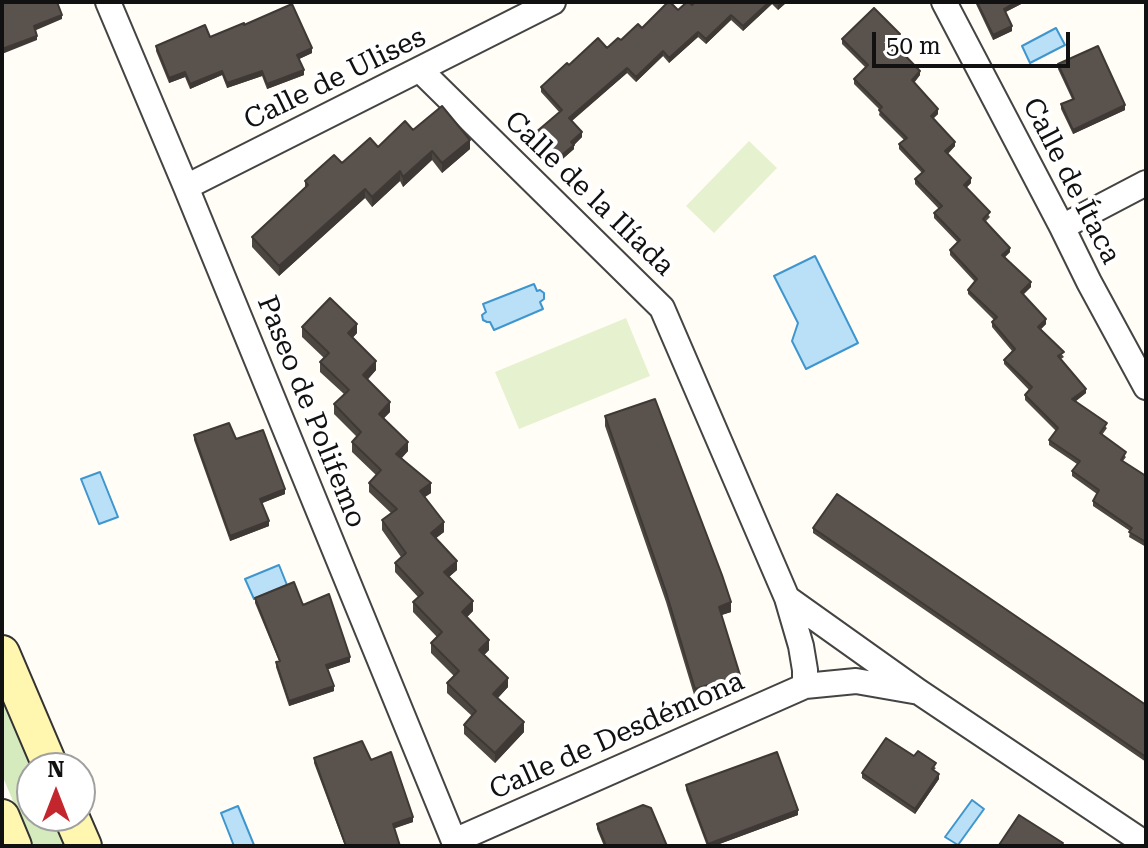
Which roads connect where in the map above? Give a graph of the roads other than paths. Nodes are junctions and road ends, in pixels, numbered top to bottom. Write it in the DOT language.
graph roads {
  1 [pos="108,2"];
  2 [pos="553,2"];
  3 [pos="944,2"];
  4 [pos="420,70"];
  5 [pos="1146,183"];
  6 [pos="186,187"];
  7 [pos="1062,227"];
  8 [pos="1146,387"];
  9 [pos="787,598"];
  10 [pos="2,653"];
  11 [pos="805,686"];
  12 [pos="919,692"];
  13 [pos="44,752"];
  14 [pos="2,817"];
  15 [pos="455,844"];
  16 [pos="1146,844"];
  17 [pos="14,846"];
  1 -- 6 [label="street, Paseo de Polifemo"];
  2 -- 4 [label="street, Calle de Ulises"];
  3 -- 7 [label="street, Calle de Ítaca"];
  4 -- 6 [label="street, Calle de Ulises"];
  4 -- 9 [label="street, Calle de la Ilíada"];
  5 -- 7 [label="street"];
  6 -- 15 [label="street, Paseo de Polifemo"];
  7 -- 8 [label="street, Calle de Ítaca"];
  9 -- 11 [label="street, Calle de la Ilíada"];
  9 -- 12 [label="street"];
  10 -- 13 [label="street"];
  11 -- 12 [label="street"];
  11 -- 15 [label="street, Calle de Desdémona"];
  12 -- 16 [label="street"];
  14 -- 17 [label="street"];
}
